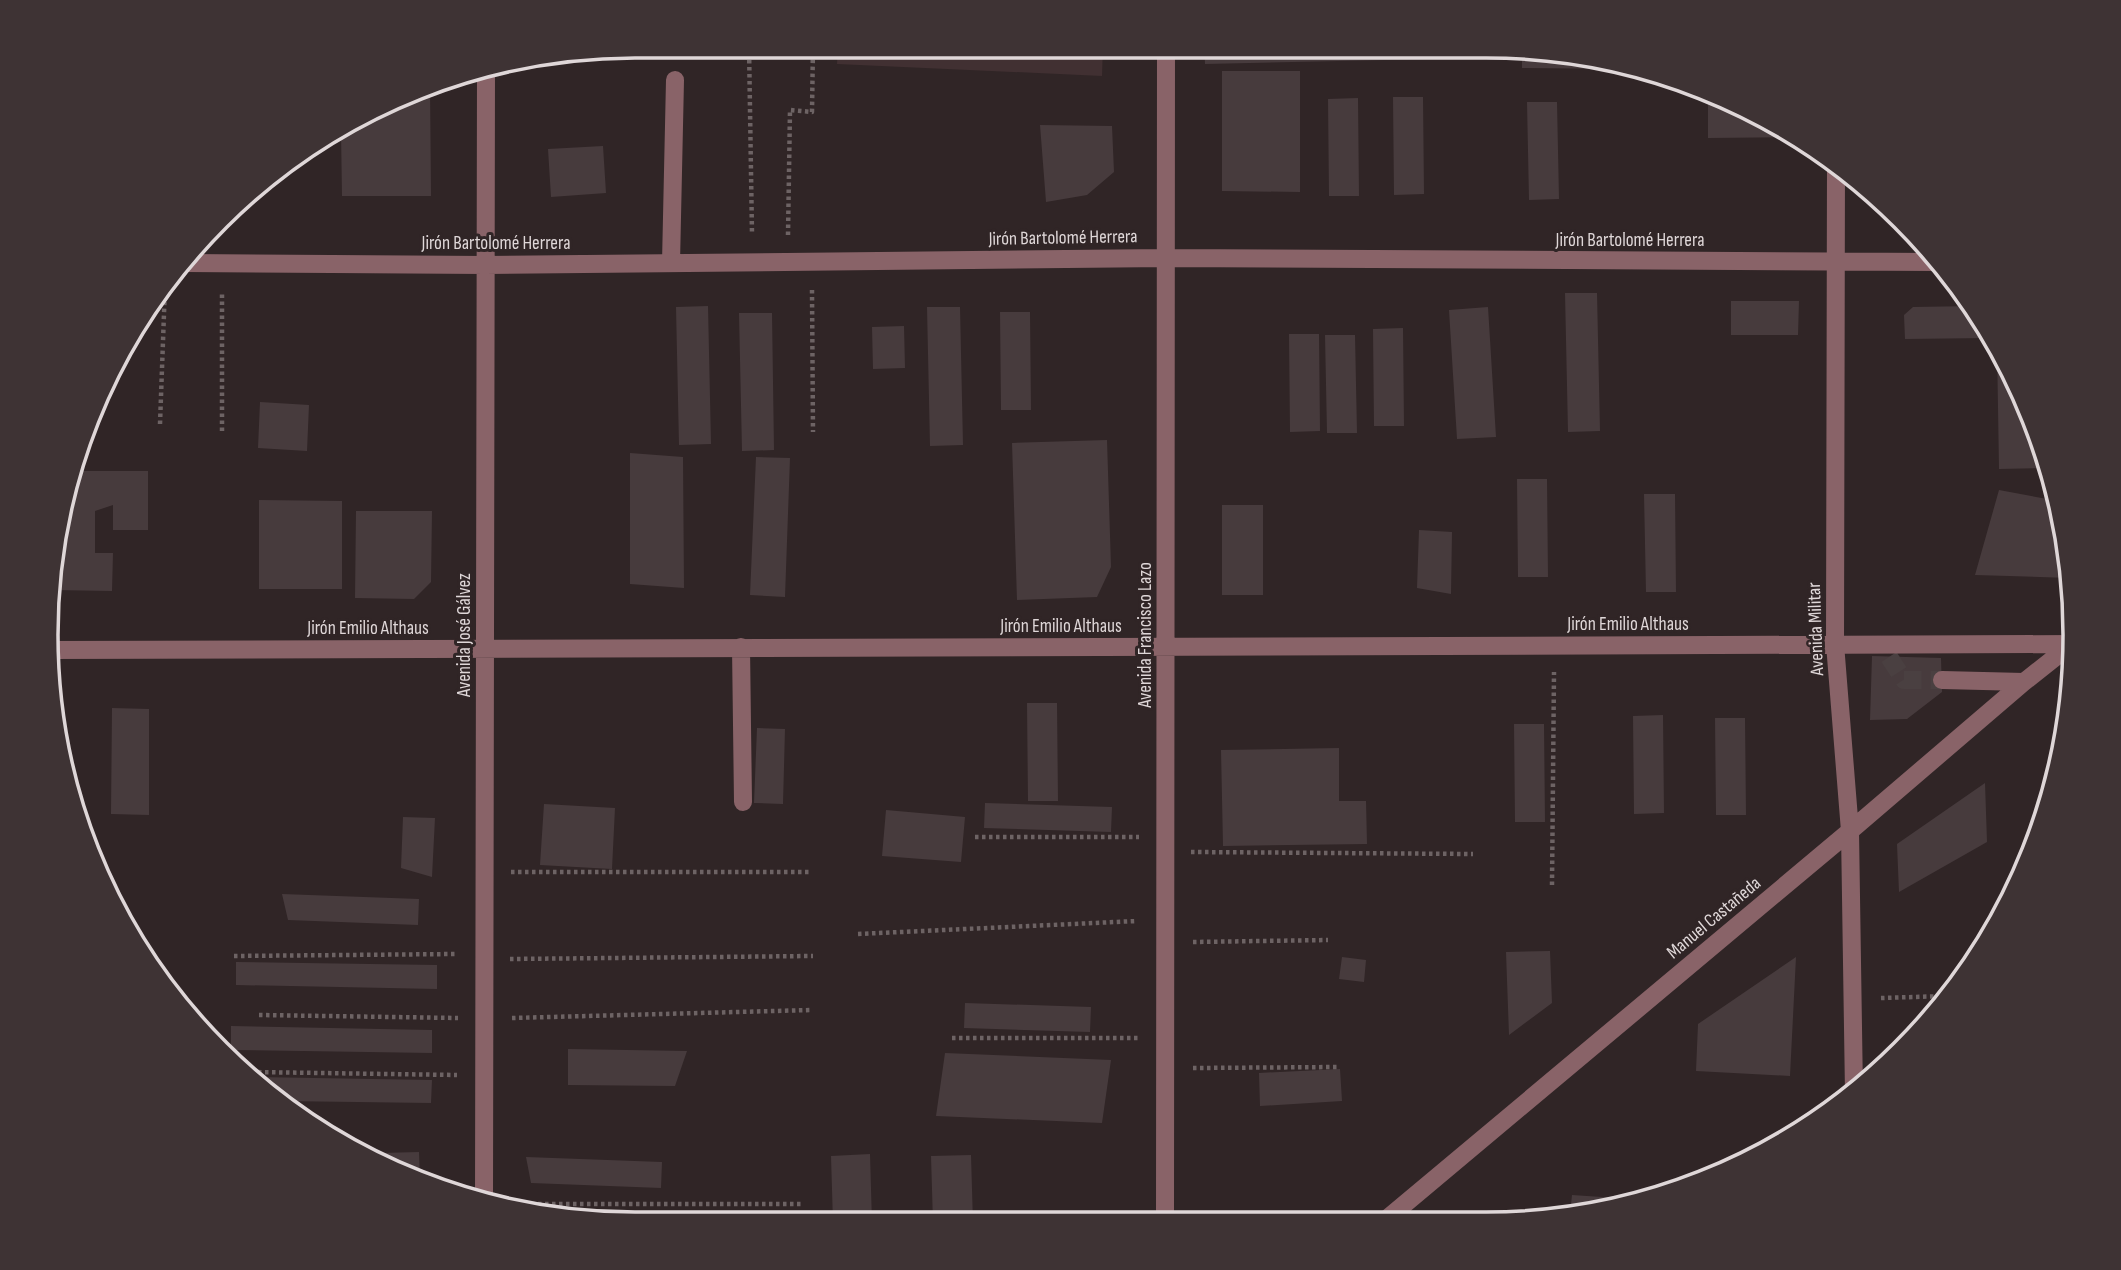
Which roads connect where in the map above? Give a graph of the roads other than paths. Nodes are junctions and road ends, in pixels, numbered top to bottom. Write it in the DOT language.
graph roads {
  1 [pos="1166,58"];
  2 [pos="485,77"];
  3 [pos="675,80"];
  4 [pos="1836,176"];
  5 [pos="1166,258"];
  6 [pos="1835,262"];
  7 [pos="1926,262"];
  8 [pos="194,263"];
  9 [pos="671,263"];
  10 [pos="486,265"];
  11 [pos="1835,644"];
  12 [pos="2063,644"];
  13 [pos="1166,646"];
  14 [pos="485,648"];
  15 [pos="741,648"];
  16 [pos="58,650"];
  17 [pos="2063,652"];
  18 [pos="1942,680"];
  19 [pos="2024,682"];
  20 [pos="743,802"];
  21 [pos="1850,831"];
  22 [pos="1853,1080"];
  23 [pos="484,1192"];
  24 [pos="1165,1212"];
  25 [pos="1395,1212"];
  1 -- 5 [label="street, Avenida Francisco Lazo"];
  2 -- 10 [label="street, Avenida José Gálvez"];
  3 -- 9 [label="street"];
  4 -- 6 [label="street, Avenida Militar"];
  5 -- 6 [label="street, Jirón Bartolomé Herrera"];
  5 -- 9 [label="street, Jirón Bartolomé Herrera"];
  5 -- 13 [label="street, Avenida Francisco Lazo"];
  6 -- 7 [label="street, Jirón Bartolomé Herrera"];
  6 -- 11 [label="street, Avenida Militar"];
  8 -- 10 [label="street, Jirón Bartolomé Herrera"];
  9 -- 10 [label="street, Jirón Bartolomé Herrera"];
  10 -- 14 [label="street, Avenida José Gálvez"];
  11 -- 12 [label="street, Jirón Emilio Althaus"];
  11 -- 13 [label="street, Jirón Emilio Althaus"];
  11 -- 21 [label="street, Avenida Militar"];
  13 -- 15 [label="street, Jirón Emilio Althaus"];
  13 -- 24 [label="street, Avenida Francisco Lazo"];
  14 -- 15 [label="street, Jirón Emilio Althaus"];
  14 -- 16 [label="street, Jirón Emilio Althaus"];
  14 -- 23 [label="street, Avenida José Gálvez"];
  15 -- 20 [label="street"];
  17 -- 19 [label="street, Manuel Castañeda"];
  18 -- 19 [label="street"];
  19 -- 21 [label="street, Manuel Castañeda"];
  21 -- 22 [label="street, Avenida Militar"];
  21 -- 25 [label="street, Manuel Castañeda"];
}
